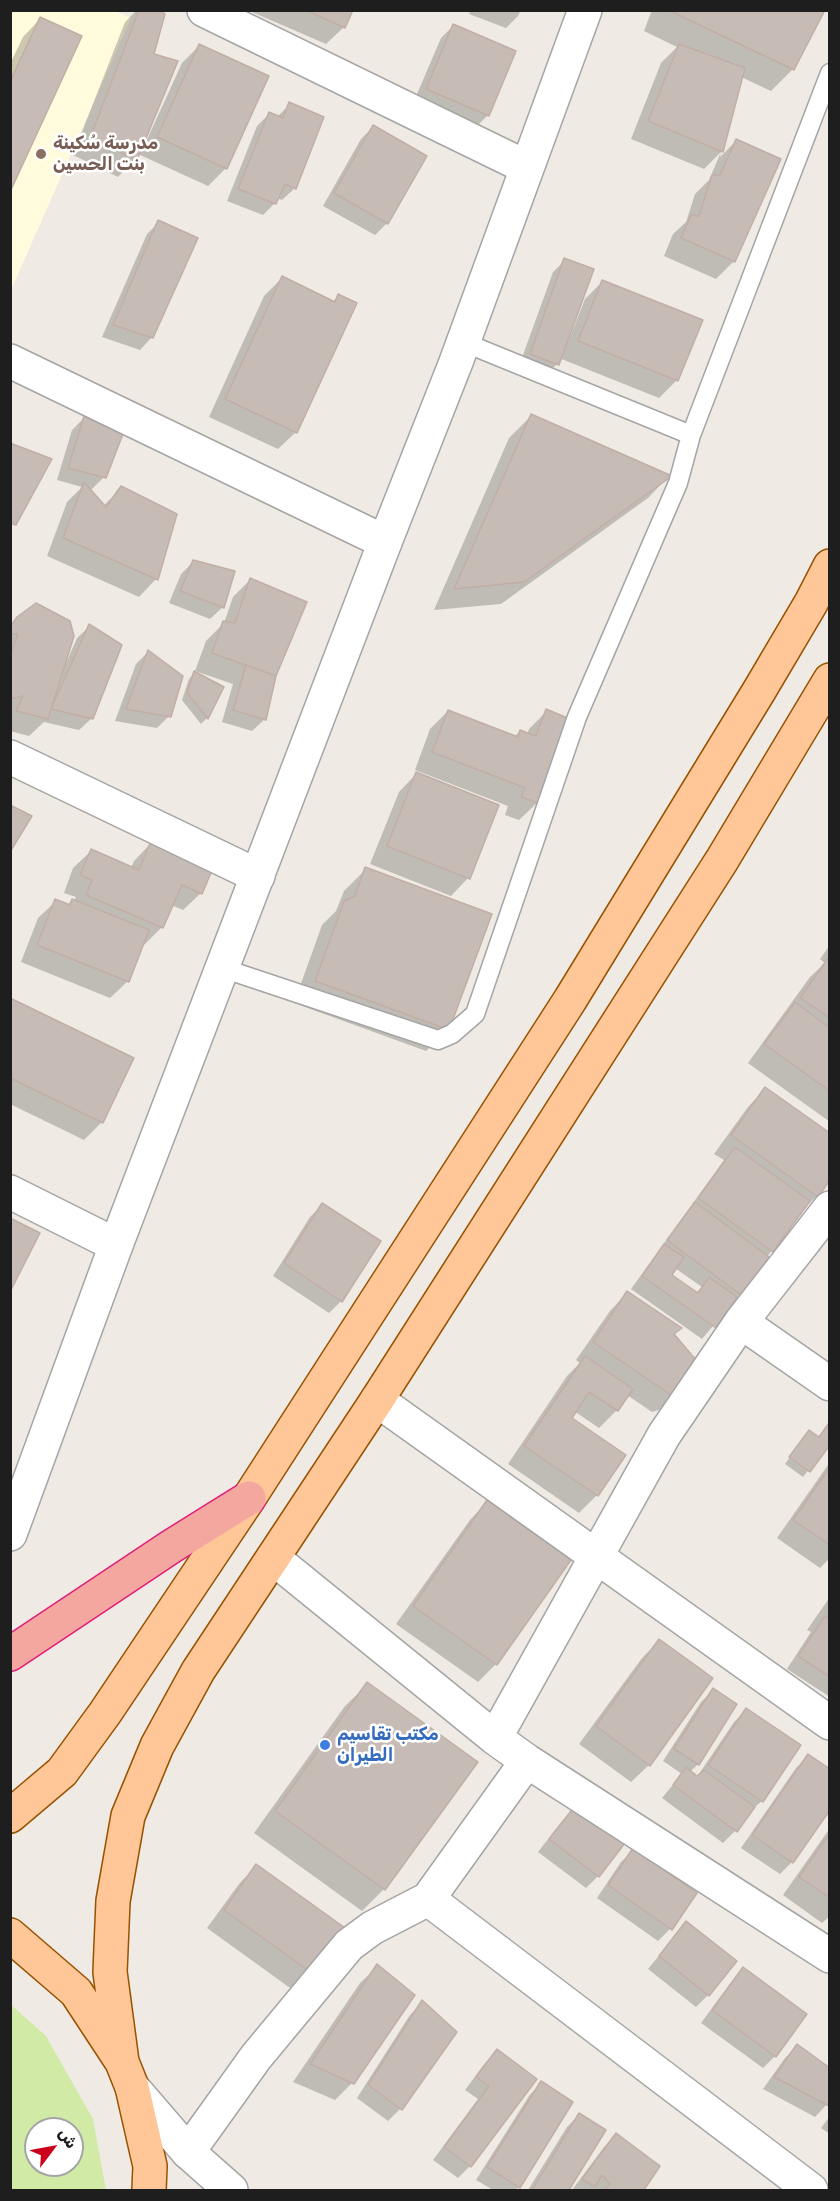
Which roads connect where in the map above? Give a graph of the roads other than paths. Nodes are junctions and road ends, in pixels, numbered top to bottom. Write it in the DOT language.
graph roads {
  1 [pos="204,10"];
  2 [pos="585,10"];
  3 [pos="830,74"];
  4 [pos="526,167"];
  5 [pos="463,342"];
  6 [pos="10,361"];
  7 [pos="691,435"];
  8 [pos="385,542"];
  9 [pos="830,566"];
  10 [pos="830,680"];
  11 [pos="10,756"];
  12 [pos="258,876"];
  13 [pos="222,969"];
  14 [pos="10,1192"];
  15 [pos="830,1208"];
  16 [pos="117,1245"];
  17 [pos="741,1322"];
  18 [pos="830,1384"];
  19 [pos="377,1400"];
  20 [pos="249,1498"];
  21 [pos="10,1534"];
  22 [pos="596,1556"];
  23 [pos="273,1558"];
  24 [pos="10,1654"];
  25 [pos="830,1723"];
  26 [pos="495,1738"];
  27 [pos="527,1761"];
  28 [pos="10,1816"];
  29 [pos="428,1899"];
  30 [pos="10,1935"];
  31 [pos="830,1956"];
  32 [pos="127,2074"];
  33 [pos="188,2151"];
  34 [pos="149,2190"];
  35 [pos="231,2190"];
  36 [pos="811,2190"];
  1 -- 4 [label="street"];
  2 -- 4 [label="street"];
  3 -- 7 [label="lane"];
  4 -- 5 [label="street"];
  5 -- 7 [label="lane"];
  5 -- 8 [label="street"];
  6 -- 8 [label="street"];
  7 -- 13 [label="lane"];
  8 -- 12 [label="street"];
  9 -- 20 [label="main road"];
  10 -- 19 [label="main road"];
  11 -- 12 [label="street"];
  12 -- 13 [label="street"];
  13 -- 16 [label="street"];
  14 -- 16 [label="street"];
  15 -- 17 [label="street"];
  16 -- 21 [label="street"];
  17 -- 18 [label="street"];
  17 -- 22 [label="street"];
  19 -- 22 [label="street"];
  19 -- 23 [label="main road"];
  20 -- 24 [label="highway"];
  20 -- 28 [label="main road"];
  22 -- 25 [label="street"];
  22 -- 26 [label="street"];
  23 -- 26 [label="street"];
  23 -- 32 [label="main road"];
  26 -- 27 [label="street"];
  27 -- 29 [label="street"];
  27 -- 31 [label="street"];
  29 -- 33 [label="street"];
  29 -- 36 [label="street"];
  30 -- 32 [label="main road"];
  32 -- 33 [label="street"];
  32 -- 34 [label="main road"];
  33 -- 35 [label="street"];
}
